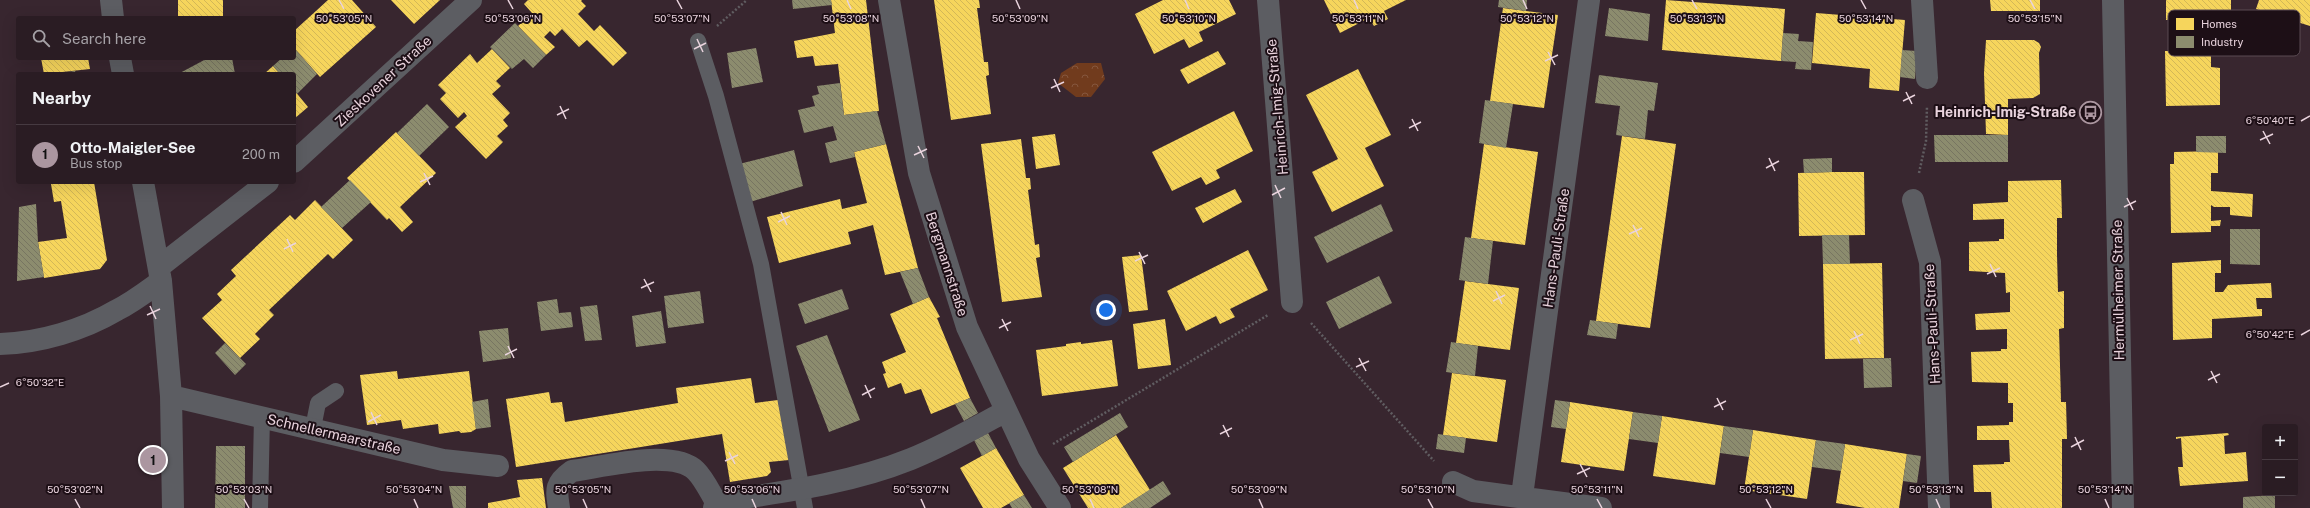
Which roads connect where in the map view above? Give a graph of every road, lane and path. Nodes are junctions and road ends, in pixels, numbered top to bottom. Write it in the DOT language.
graph roads {
  1 [pos="111,0"];
  2 [pos="471,0"];
  3 [pos="747,0"];
  4 [pos="889,0"];
  5 [pos="1268,0"];
  6 [pos="1589,0"];
  7 [pos="1922,0"];
  8 [pos="2113,0"];
  9 [pos="112,16"];
  10 [pos="698,41"];
  11 [pos="120,60"];
  12 [pos="123,72"];
  13 [pos="1927,78"];
  14 [pos="296,160"];
  15 [pos="143,184"];
  16 [pos="266,184"];
  17 [pos="1913,200"];
  18 [pos="160,274"];
  19 [pos="1292,302"];
  20 [pos="0,344"];
  21 [pos="336,391"];
  22 [pos="171,396"];
  23 [pos="1006,411"];
  24 [pos="262,416"];
  25 [pos="313,428"];
  26 [pos="1029,459"];
  27 [pos="498,466"];
  28 [pos="1453,482"];
  29 [pos="1522,496"];
  30 [pos="803,498"];
  31 [pos="715,505"];
  32 [pos="173,508"];
  33 [pos="260,508"];
  34 [pos="560,508"];
  35 [pos="1060,508"];
  36 [pos="1601,508"];
  37 [pos="1939,508"];
  38 [pos="2123,508"];
  1 -- 9 [label="street"];
  2 -- 14 [label="street, Zieskovener Straße"];
  3 -- 10 [label="path"];
  4 -- 23 [label="street, Bergmannstraße"];
  5 -- 19 [label="street, Heinrich-Imig-Straße"];
  6 -- 29 [label="street, Hans-Pauli-Straße"];
  7 -- 13 [label="street"];
  8 -- 38 [label="street, Hermülheimer Straße"];
  10 -- 30 [label="lane"];
  11 -- 12 [label="street"];
  13 -- 17 [label="path"];
  15 -- 18 [label="street"];
  16 -- 18 [label="street"];
  17 -- 37 [label="street, Hans-Pauli-Straße"];
  18 -- 20 [label="street"];
  18 -- 22 [label="street"];
  19 -- 26 [label="path"];
  19 -- 28 [label="path"];
  21 -- 25 [label="lane"];
  22 -- 24 [label="street, Schnellermaarstraße"];
  22 -- 32 [label="street"];
  23 -- 26 [label="street, Bergmannstraße"];
  23 -- 30 [label="street"];
  24 -- 25 [label="street, Schnellermaarstraße"];
  24 -- 33 [label="lane"];
  25 -- 27 [label="street, Schnellermaarstraße"];
  26 -- 35 [label="street, Bergmannstraße"];
  28 -- 29 [label="street"];
  29 -- 36 [label="street"];
  30 -- 31 [label="street"];
  31 -- 34 [label="street"];
}
